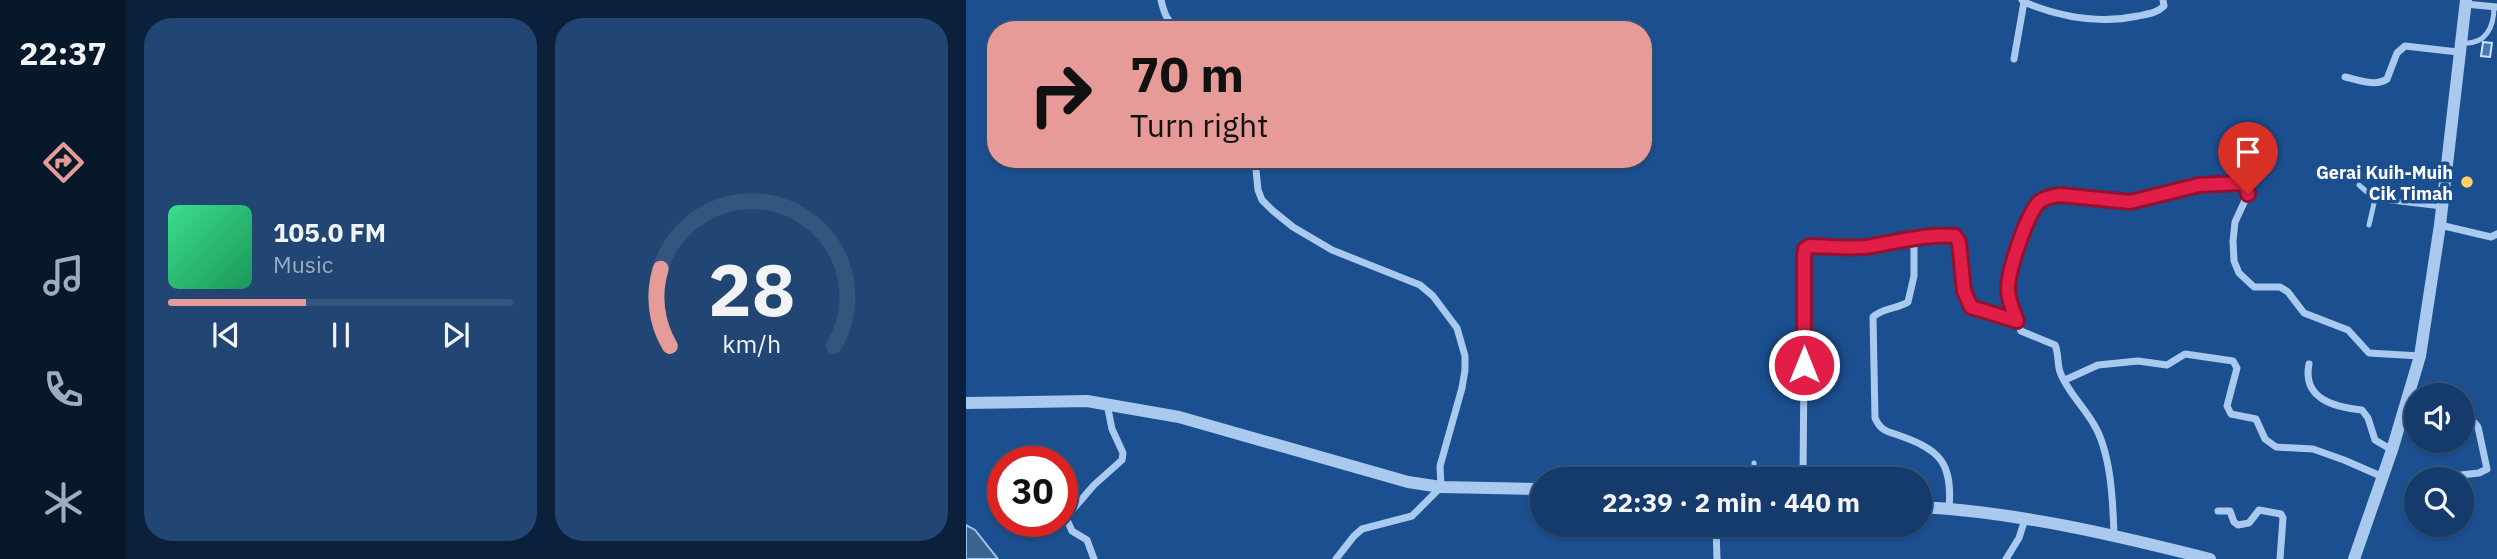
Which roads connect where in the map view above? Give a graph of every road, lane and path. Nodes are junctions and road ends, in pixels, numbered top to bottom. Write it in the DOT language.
graph roads {
  1 [pos="1161,0"];
  2 [pos="2163,0"];
  3 [pos="2023,1"];
  4 [pos="2465,2"];
  5 [pos="2495,7"];
  6 [pos="1168,21"];
  7 [pos="2459,47"];
  8 [pos="2014,60"];
  9 [pos="2345,77"];
  10 [pos="1256,168"];
  11 [pos="2358,185"];
  12 [pos="2375,200"];
  13 [pos="2442,207"];
  14 [pos="2369,225"];
  15 [pos="2440,225"];
  16 [pos="2497,234"];
  17 [pos="1914,240"];
  18 [pos="2017,321"];
  19 [pos="2420,356"];
  20 [pos="2309,363"];
  21 [pos="2065,380"];
  22 [pos="2415,383"];
  23 [pos="966,403"];
  24 [pos="1107,404"];
  25 [pos="2404,423"];
  26 [pos="2474,425"];
  27 [pos="2392,450"];
  28 [pos="1754,463"];
  29 [pos="1754,467"];
  30 [pos="1803,467"];
  31 [pos="2474,474"];
  32 [pos="2383,477"];
  33 [pos="1441,487"];
  34 [pos="1530,489"];
  35 [pos="1932,508"];
  36 [pos="1949,509"];
  37 [pos="2218,511"];
  38 [pos="2025,519"];
  39 [pos="2114,535"];
  40 [pos="1716,537"];
  41 [pos="1094,559"];
  42 [pos="1336,559"];
  43 [pos="1717,559"];
  44 [pos="2006,559"];
  45 [pos="2210,559"];
  46 [pos="2280,559"];
  47 [pos="2354,559"];
  1 -- 6 [label="street"];
  2 -- 3 [label="street"];
  3 -- 8 [label="street"];
  4 -- 5 [label="street"];
  4 -- 7 [label="street"];
  5 -- 7 [label="lane"];
  7 -- 9 [label="street"];
  7 -- 13 [label="street"];
  10 -- 33 [label="street"];
  11 -- 12 [label="lane"];
  12 -- 13 [label="lane"];
  12 -- 14 [label="lane"];
  13 -- 15 [label="street"];
  15 -- 16 [label="street"];
  15 -- 19 [label="street"];
  17 -- 18 [label="street"];
  17 -- 30 [label="street"];
  17 -- 36 [label="street"];
  18 -- 19 [label="street"];
  18 -- 21 [label="street"];
  19 -- 22 [label="street"];
  20 -- 27 [label="street"];
  21 -- 32 [label="street"];
  21 -- 39 [label="street"];
  23 -- 24 [label="street"];
  24 -- 33 [label="street"];
  24 -- 41 [label="street"];
  25 -- 27 [label="street"];
  26 -- 31 [label="street"];
  27 -- 32 [label="street"];
  28 -- 29 [label="lane"];
  32 -- 47 [label="street"];
  33 -- 34 [label="street"];
  33 -- 42 [label="street"];
  35 -- 36 [label="street"];
  36 -- 38 [label="street"];
  37 -- 46 [label="street"];
  38 -- 39 [label="street"];
  38 -- 44 [label="street"];
  39 -- 45 [label="street"];
  40 -- 43 [label="street"];
}
